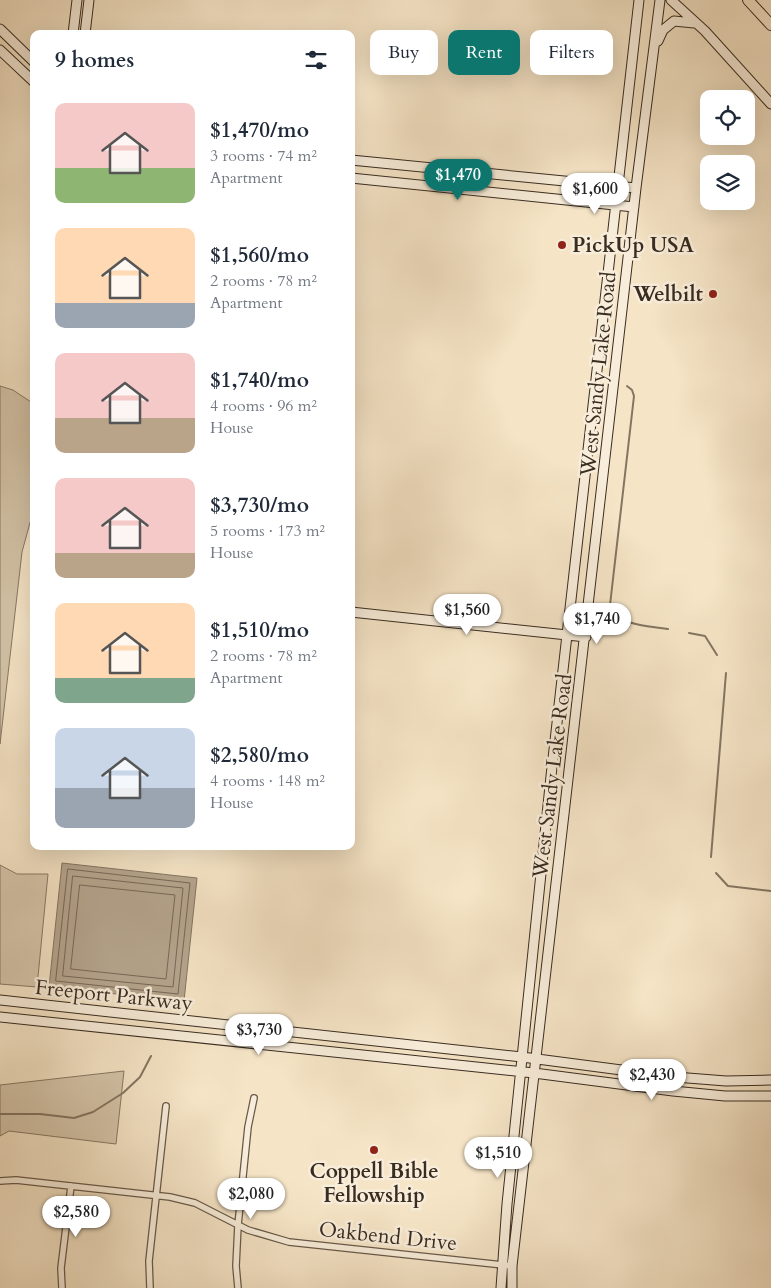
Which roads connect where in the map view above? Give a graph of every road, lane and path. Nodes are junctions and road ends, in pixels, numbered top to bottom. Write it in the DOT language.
graph roads {
  1 [pos="77,0"];
  2 [pos="89,0"];
  3 [pos="639,0"];
  4 [pos="660,0"];
  5 [pos="671,0"];
  6 [pos="679,0"];
  7 [pos="748,0"];
  8 [pos="684,12"];
  9 [pos="696,24"];
  10 [pos="771,26"];
  11 [pos="0,30"];
  12 [pos="73,30"];
  13 [pos="85,30"];
  14 [pos="0,50"];
  15 [pos="654,50"];
  16 [pos="30,58"];
  17 [pos="30,78"];
  18 [pos="771,104"];
  19 [pos="355,160"];
  20 [pos="355,178"];
  21 [pos="618,186"];
  22 [pos="636,188"];
  23 [pos="616,206"];
  24 [pos="634,208"];
  25 [pos="598,367"];
  26 [pos="616,369"];
  27 [pos="355,612"];
  28 [pos="567,635"];
  29 [pos="586,637"];
  30 [pos="558,880"];
  31 [pos="540,882"];
  32 [pos="0,1000"];
  33 [pos="0,1017"];
  34 [pos="213,1023"];
  35 [pos="314,1034"];
  36 [pos="211,1039"];
  37 [pos="410,1044"];
  38 [pos="312,1050"];
  39 [pos="522,1056"];
  40 [pos="536,1058"];
  41 [pos="408,1060"];
  42 [pos="520,1072"];
  43 [pos="534,1073"];
  44 [pos="675,1077"];
  45 [pos="771,1080"];
  46 [pos="673,1091"];
  47 [pos="771,1096"];
  48 [pos="254,1098"];
  49 [pos="166,1106"];
  50 [pos="0,1181"];
  51 [pos="72,1186"];
  52 [pos="156,1196"];
  53 [pos="238,1225"];
  54 [pos="501,1265"];
  55 [pos="512,1266"];
  56 [pos="62,1288"];
  57 [pos="150,1288"];
  58 [pos="238,1288"];
  59 [pos="501,1288"];
  60 [pos="512,1288"];
  1 -- 12 [label="main road"];
  2 -- 13 [label="main road"];
  3 -- 21 [label="main road, West Sandy Lake Road"];
  4 -- 15 [label="main road, West Sandy Lake Road"];
  5 -- 8 [label="main road"];
  6 -- 8 [label="main road"];
  7 -- 10 [label="highway"];
  8 -- 9 [label="main road"];
  9 -- 15 [label="main road"];
  9 -- 18 [label="main road"];
  11 -- 16 [label="main road"];
  14 -- 17 [label="main road"];
  15 -- 22 [label="main road, West Sandy Lake Road"];
  19 -- 21 [label="main road"];
  20 -- 23 [label="main road"];
  21 -- 22 [label="main road"];
  21 -- 23 [label="main road, West Sandy Lake Road"];
  22 -- 24 [label="main road, West Sandy Lake Road"];
  23 -- 24 [label="main road"];
  23 -- 25 [label="main road, West Sandy Lake Road"];
  24 -- 26 [label="main road, West Sandy Lake Road"];
  25 -- 26 [label="main road"];
  25 -- 28 [label="main road, West Sandy Lake Road"];
  26 -- 29 [label="main road, West Sandy Lake Road"];
  27 -- 28 [label="main road"];
  28 -- 29 [label="main road"];
  28 -- 31 [label="main road, West Sandy Lake Road"];
  29 -- 30 [label="main road, West Sandy Lake Road"];
  30 -- 31 [label="main road"];
  30 -- 40 [label="main road, West Sandy Lake Road"];
  31 -- 39 [label="main road, West Sandy Lake Road"];
  32 -- 34 [label="main road, Freeport Parkway"];
  33 -- 36 [label="main road, Freeport Parkway"];
  34 -- 35 [label="main road, Freeport Parkway"];
  34 -- 36 [label="main road"];
  35 -- 37 [label="main road, Freeport Parkway"];
  35 -- 38 [label="main road"];
  36 -- 38 [label="main road, Freeport Parkway"];
  37 -- 39 [label="main road, Freeport Parkway"];
  37 -- 41 [label="main road"];
  38 -- 41 [label="main road, Freeport Parkway"];
  39 -- 40 [label="main road, Freeport Parkway"];
  39 -- 42 [label="main road, West Sandy Lake Road"];
  40 -- 43 [label="main road, West Sandy Lake Road"];
  40 -- 44 [label="main road"];
  41 -- 42 [label="main road, Freeport Parkway"];
  42 -- 43 [label="main road, Freeport Parkway"];
  42 -- 54 [label="main road, West Sandy Lake Road"];
  43 -- 46 [label="main road"];
  43 -- 55 [label="main road, West Sandy Lake Road"];
  44 -- 45 [label="main road"];
  44 -- 46 [label="main road"];
  46 -- 47 [label="main road"];
  48 -- 53 [label="street"];
  49 -- 52 [label="street"];
  50 -- 51 [label="street, Oakbend Drive"];
  51 -- 52 [label="street, Oakbend Drive"];
  51 -- 56 [label="street"];
  52 -- 53 [label="street, Oakbend Drive"];
  52 -- 57 [label="street"];
  53 -- 54 [label="street, Oakbend Drive"];
  53 -- 58 [label="street"];
  54 -- 55 [label="street, Oakbend Drive"];
  54 -- 59 [label="main road, West Sandy Lake Road"];
  55 -- 60 [label="main road, West Sandy Lake Road"];
}
